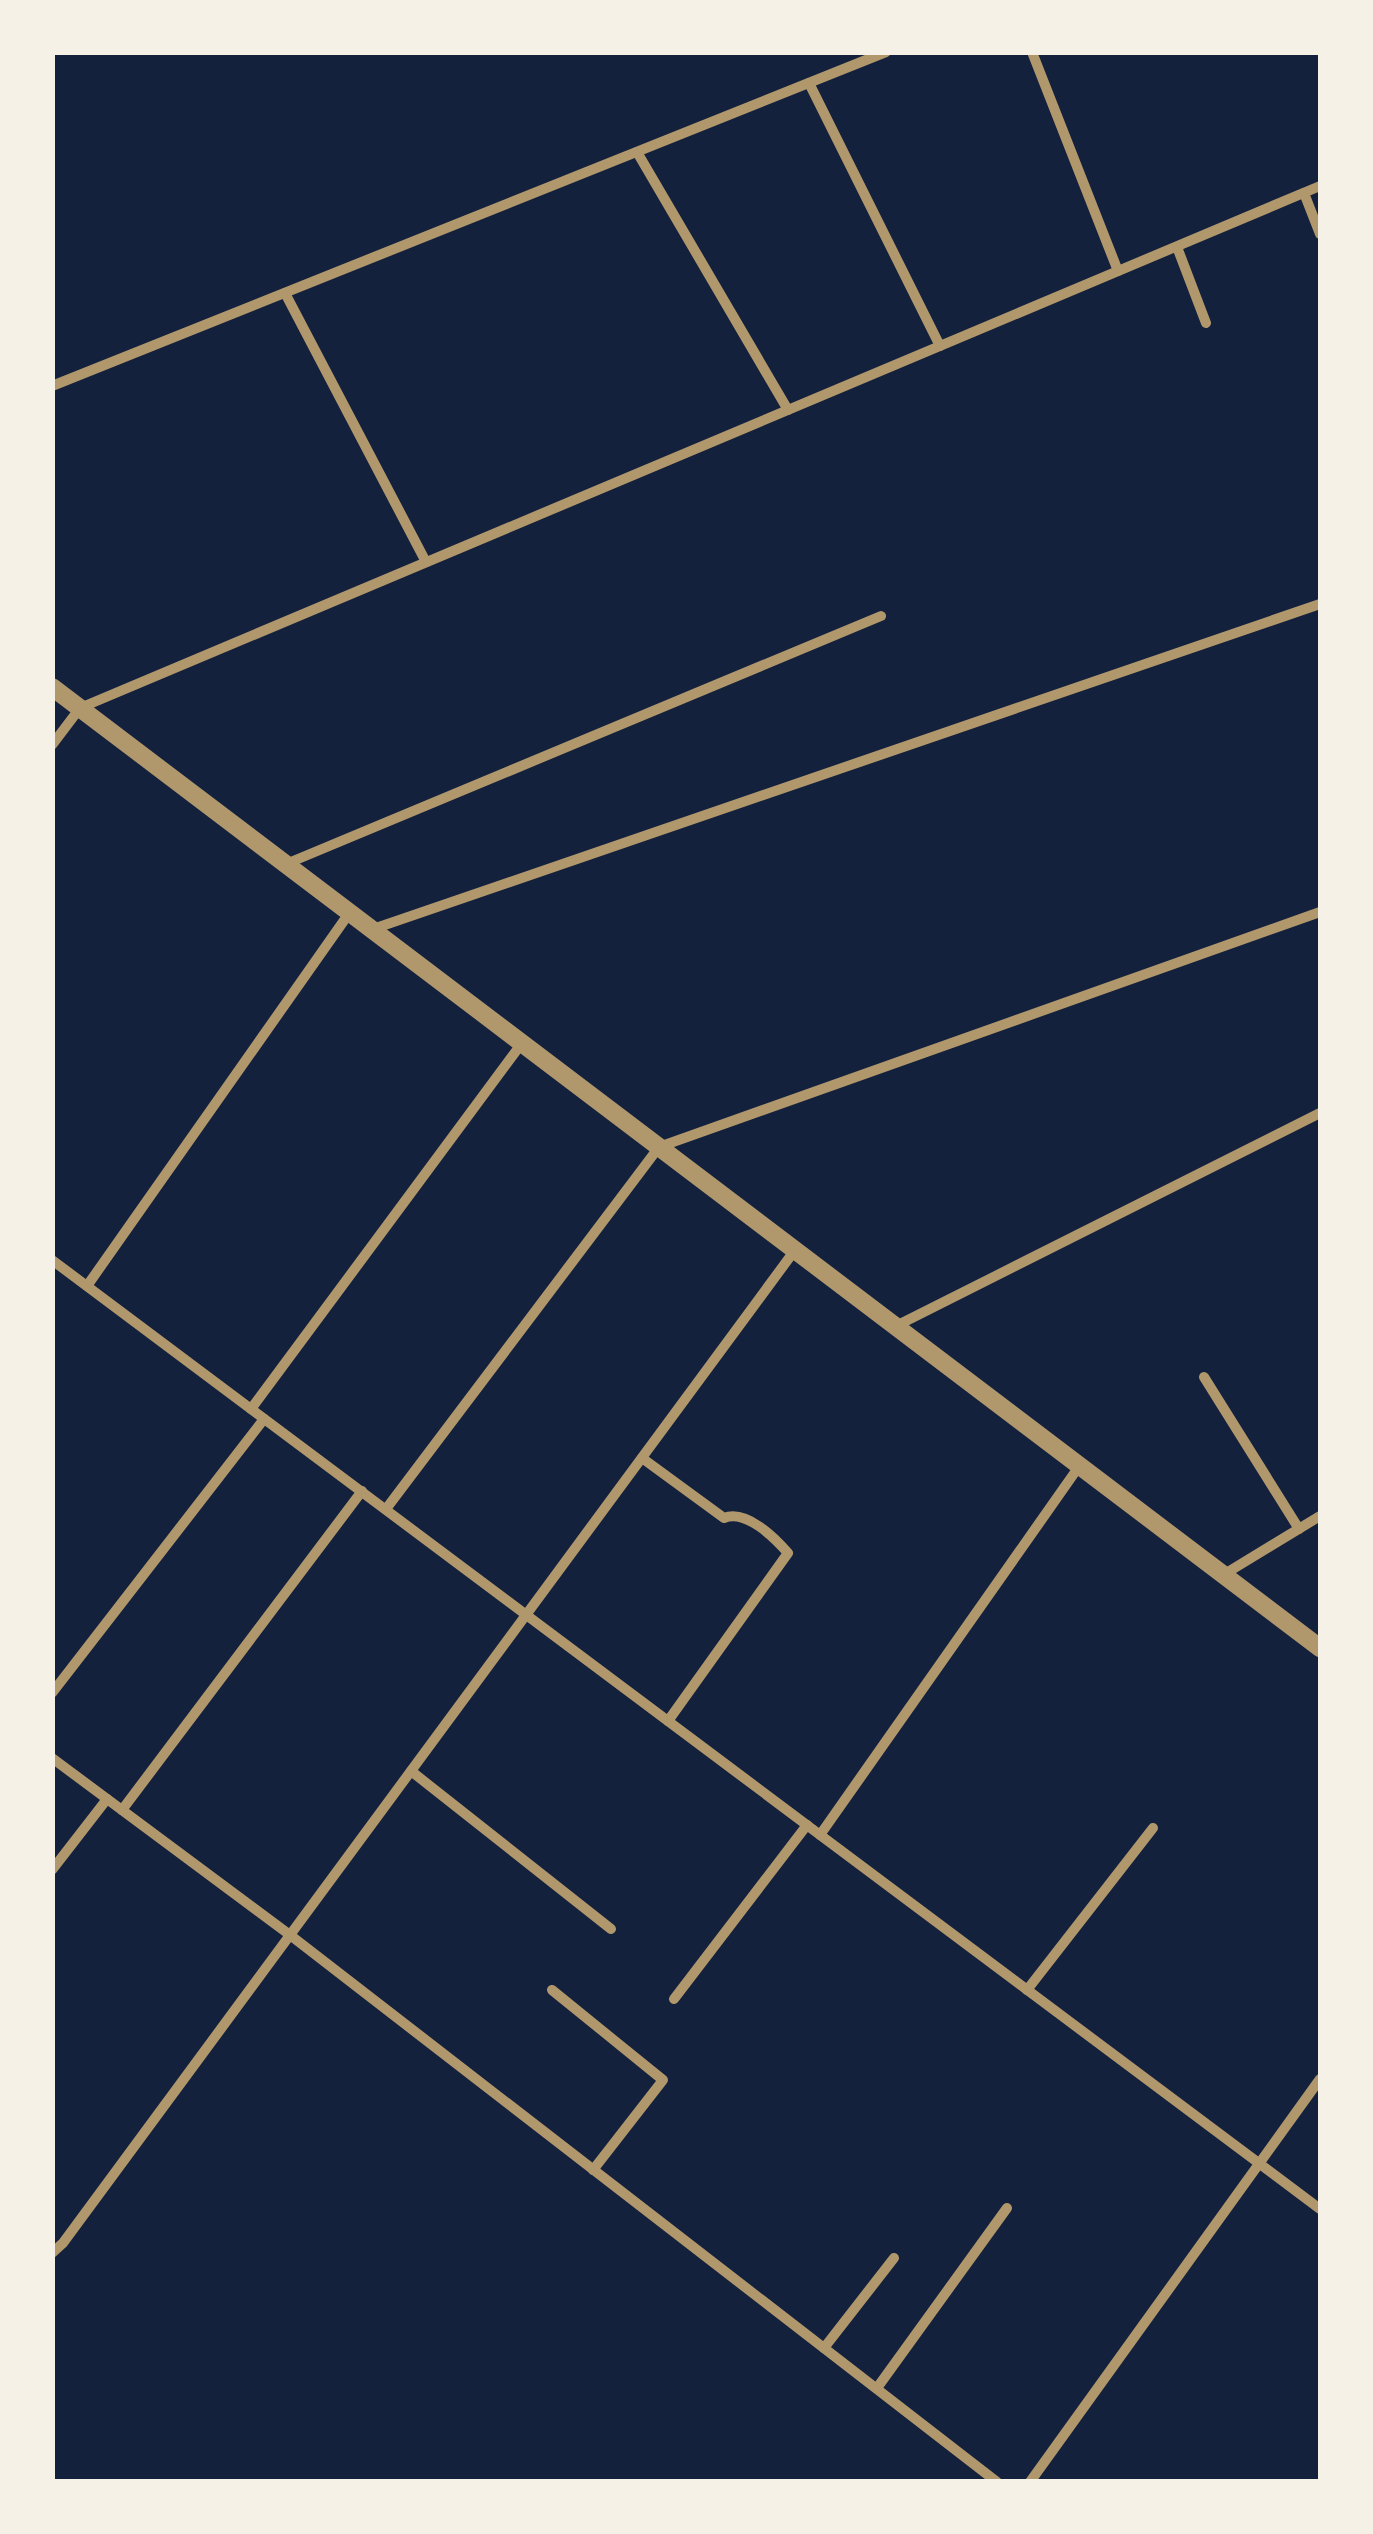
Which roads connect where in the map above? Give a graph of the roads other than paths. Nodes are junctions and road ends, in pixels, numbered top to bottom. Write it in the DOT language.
graph roads {
  1 [pos="886,52"];
  2 [pos="1032,52"];
  3 [pos="810,84"];
  4 [pos="637,152"];
  5 [pos="1320,186"];
  6 [pos="1304,193"];
  7 [pos="1320,234"];
  8 [pos="1176,247"];
  9 [pos="1118,271"];
  10 [pos="286,293"];
  11 [pos="1206,323"];
  12 [pos="940,346"];
  13 [pos="52,386"];
  14 [pos="788,410"];
  15 [pos="426,562"];
  16 [pos="1320,604"];
  17 [pos="881,616"];
  18 [pos="52,687"];
  19 [pos="80,708"];
  20 [pos="52,745"];
  21 [pos="286,864"];
  22 [pos="350,912"];
  23 [pos="1320,912"];
  24 [pos="373,929"];
  25 [pos="522,1043"];
  26 [pos="1320,1113"];
  27 [pos="659,1147"];
  28 [pos="795,1250"];
  29 [pos="52,1260"];
  30 [pos="87,1286"];
  31 [pos="896,1326"];
  32 [pos="1204,1377"];
  33 [pos="251,1409"];
  34 [pos="264,1419"];
  35 [pos="642,1458"];
  36 [pos="1080,1465"];
  37 [pos="362,1492"];
  38 [pos="386,1510"];
  39 [pos="1320,1516"];
  40 [pos="1299,1529"];
  41 [pos="1223,1574"];
  42 [pos="526,1615"];
  43 [pos="1320,1648"];
  44 [pos="52,1693"];
  45 [pos="668,1721"];
  46 [pos="52,1758"];
  47 [pos="411,1770"];
  48 [pos="107,1799"];
  49 [pos="122,1810"];
  50 [pos="807,1825"];
  51 [pos="1153,1828"];
  52 [pos="820,1835"];
  53 [pos="52,1870"];
  54 [pos="611,1929"];
  55 [pos="290,1935"];
  56 [pos="552,1990"];
  57 [pos="1027,1990"];
  58 [pos="674,1999"];
  59 [pos="1320,2079"];
  60 [pos="1259,2164"];
  61 [pos="593,2170"];
  62 [pos="1007,2208"];
  63 [pos="1320,2209"];
  64 [pos="52,2253"];
  65 [pos="894,2258"];
  66 [pos="824,2348"];
  67 [pos="876,2388"];
  68 [pos="997,2482"];
  69 [pos="1030,2482"];
  1 -- 3 [label="street"];
  2 -- 9 [label="street"];
  3 -- 4 [label="street"];
  3 -- 12 [label="street"];
  4 -- 10 [label="street"];
  4 -- 14 [label="street"];
  5 -- 6 [label="street"];
  6 -- 7 [label="street"];
  6 -- 8 [label="street"];
  8 -- 9 [label="street"];
  8 -- 11 [label="street"];
  9 -- 12 [label="street"];
  10 -- 13 [label="street"];
  10 -- 15 [label="street"];
  12 -- 14 [label="street"];
  14 -- 15 [label="street"];
  15 -- 19 [label="street"];
  16 -- 24 [label="street"];
  17 -- 21 [label="street"];
  18 -- 19 [label="street"];
  19 -- 20 [label="street"];
  19 -- 21 [label="street"];
  21 -- 22 [label="street"];
  22 -- 24 [label="street"];
  22 -- 30 [label="street"];
  23 -- 27 [label="street"];
  24 -- 25 [label="street"];
  25 -- 27 [label="street"];
  25 -- 33 [label="street"];
  26 -- 31 [label="street"];
  27 -- 28 [label="street"];
  27 -- 38 [label="street"];
  28 -- 31 [label="street"];
  28 -- 35 [label="street"];
  29 -- 30 [label="street"];
  30 -- 33 [label="street"];
  31 -- 36 [label="street"];
  32 -- 40 [label="street"];
  33 -- 34 [label="street"];
  34 -- 37 [label="street"];
  34 -- 44 [label="street"];
  35 -- 42 [label="street"];
  35 -- 45 [label="street"];
  36 -- 41 [label="street"];
  36 -- 52 [label="street"];
  37 -- 38 [label="street"];
  37 -- 49 [label="street"];
  38 -- 42 [label="street"];
  39 -- 40 [label="street"];
  40 -- 41 [label="street"];
  41 -- 43 [label="street"];
  42 -- 45 [label="street"];
  42 -- 47 [label="street"];
  45 -- 50 [label="street"];
  46 -- 48 [label="street"];
  47 -- 54 [label="street"];
  47 -- 55 [label="street"];
  48 -- 49 [label="street"];
  48 -- 53 [label="street"];
  49 -- 55 [label="street"];
  50 -- 52 [label="street"];
  50 -- 58 [label="street"];
  51 -- 57 [label="street"];
  52 -- 57 [label="street"];
  55 -- 61 [label="street"];
  55 -- 64 [label="street"];
  56 -- 61 [label="street"];
  57 -- 60 [label="street"];
  59 -- 60 [label="street"];
  60 -- 63 [label="street"];
  60 -- 69 [label="street"];
  61 -- 66 [label="street"];
  62 -- 67 [label="street"];
  65 -- 66 [label="street"];
  66 -- 67 [label="street"];
  67 -- 68 [label="street"];
}
